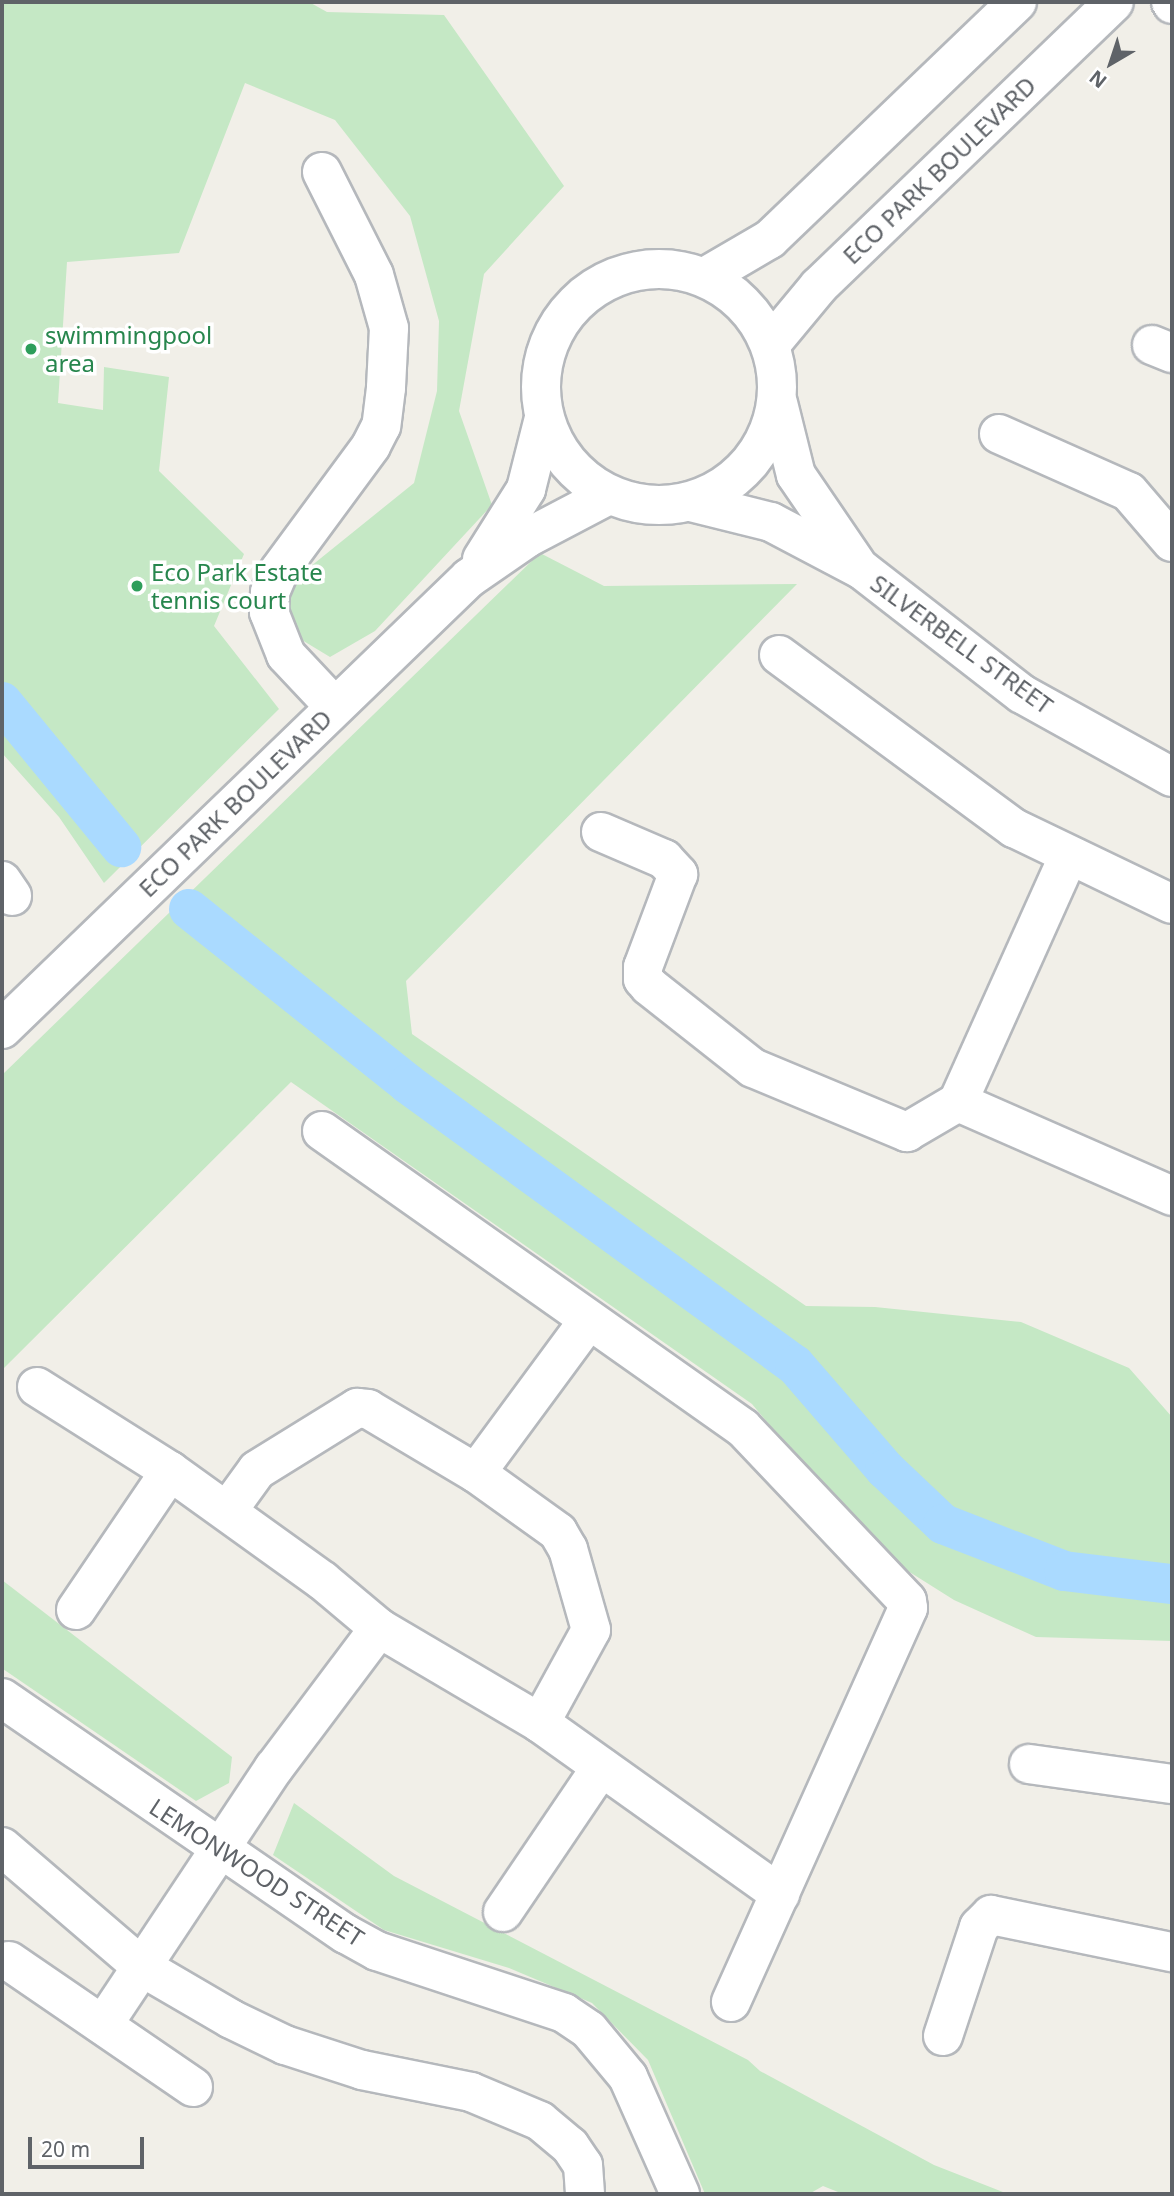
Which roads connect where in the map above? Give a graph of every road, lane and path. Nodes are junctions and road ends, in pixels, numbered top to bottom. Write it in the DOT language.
graph roads {
  1 [pos="1017,2"];
  2 [pos="1114,2"];
  3 [pos="322,172"];
  4 [pos="705,277"];
  5 [pos="770,345"];
  6 [pos="777,401"];
  7 [pos="544,418"];
  8 [pos="999,434"];
  9 [pos="608,495"];
  10 [pos="691,502"];
  11 [pos="1172,542"];
  12 [pos="862,570"];
  13 [pos="469,578"];
  14 [pos="779,655"];
  15 [pos="335,707"];
  16 [pos="1172,778"];
  17 [pos="601,832"];
  18 [pos="1068,857"];
  19 [pos="1172,904"];
  20 [pos="2,1029"];
  21 [pos="958,1102"];
  22 [pos="322,1130"];
  23 [pos="1172,1196"];
  24 [pos="589,1320"];
  25 [pos="37,1387"];
  26 [pos="170,1471"];
  27 [pos="476,1473"];
  28 [pos="228,1510"];
  29 [pos="76,1611"];
  30 [pos="379,1628"];
  31 [pos="2,1698"];
  32 [pos="540,1723"];
  33 [pos="1029,1765"];
  34 [pos="601,1767"];
  35 [pos="1172,1784"];
  36 [pos="2,1847"];
  37 [pos="219,1850"];
  38 [pos="780,1894"];
  39 [pos="503,1912"];
  40 [pos="1172,1952"];
  41 [pos="9,1961"];
  42 [pos="142,1967"];
  43 [pos="731,2002"];
  44 [pos="103,2025"];
  45 [pos="943,2036"];
  46 [pos="193,2087"];
  47 [pos="585,2194"];
  48 [pos="680,2194"];
  1 -- 4 [label="street"];
  2 -- 5 [label="street, ECO PARK BOULEVARD"];
  3 -- 15 [label="street"];
  4 -- 5 [label="street"];
  4 -- 7 [label="street"];
  5 -- 6 [label="street"];
  6 -- 10 [label="street"];
  6 -- 12 [label="street, SILVERBELL STREET"];
  7 -- 9 [label="street"];
  7 -- 13 [label="street, ECO PARK BOULEVARD"];
  8 -- 11 [label="street"];
  9 -- 10 [label="street"];
  9 -- 13 [label="street, ECO PARK BOULEVARD"];
  10 -- 12 [label="street, SILVERBELL STREET"];
  12 -- 16 [label="street, SILVERBELL STREET"];
  13 -- 15 [label="street, ECO PARK BOULEVARD"];
  14 -- 18 [label="street"];
  15 -- 20 [label="street, ECO PARK BOULEVARD"];
  17 -- 21 [label="street"];
  18 -- 19 [label="street"];
  18 -- 21 [label="street"];
  21 -- 23 [label="street"];
  22 -- 24 [label="street"];
  24 -- 27 [label="street"];
  24 -- 38 [label="street"];
  25 -- 26 [label="street"];
  26 -- 28 [label="street"];
  26 -- 29 [label="street"];
  27 -- 28 [label="street"];
  27 -- 32 [label="street"];
  28 -- 30 [label="street"];
  30 -- 32 [label="street"];
  30 -- 37 [label="street"];
  31 -- 37 [label="street, LEMONWOOD STREET"];
  32 -- 34 [label="street"];
  33 -- 35 [label="street"];
  34 -- 38 [label="street"];
  34 -- 39 [label="street"];
  36 -- 42 [label="street"];
  37 -- 42 [label="street"];
  37 -- 48 [label="street, LEMONWOOD STREET"];
  38 -- 43 [label="street"];
  40 -- 45 [label="street"];
  41 -- 44 [label="street"];
  42 -- 44 [label="street"];
  42 -- 47 [label="street"];
  44 -- 46 [label="street"];
}
